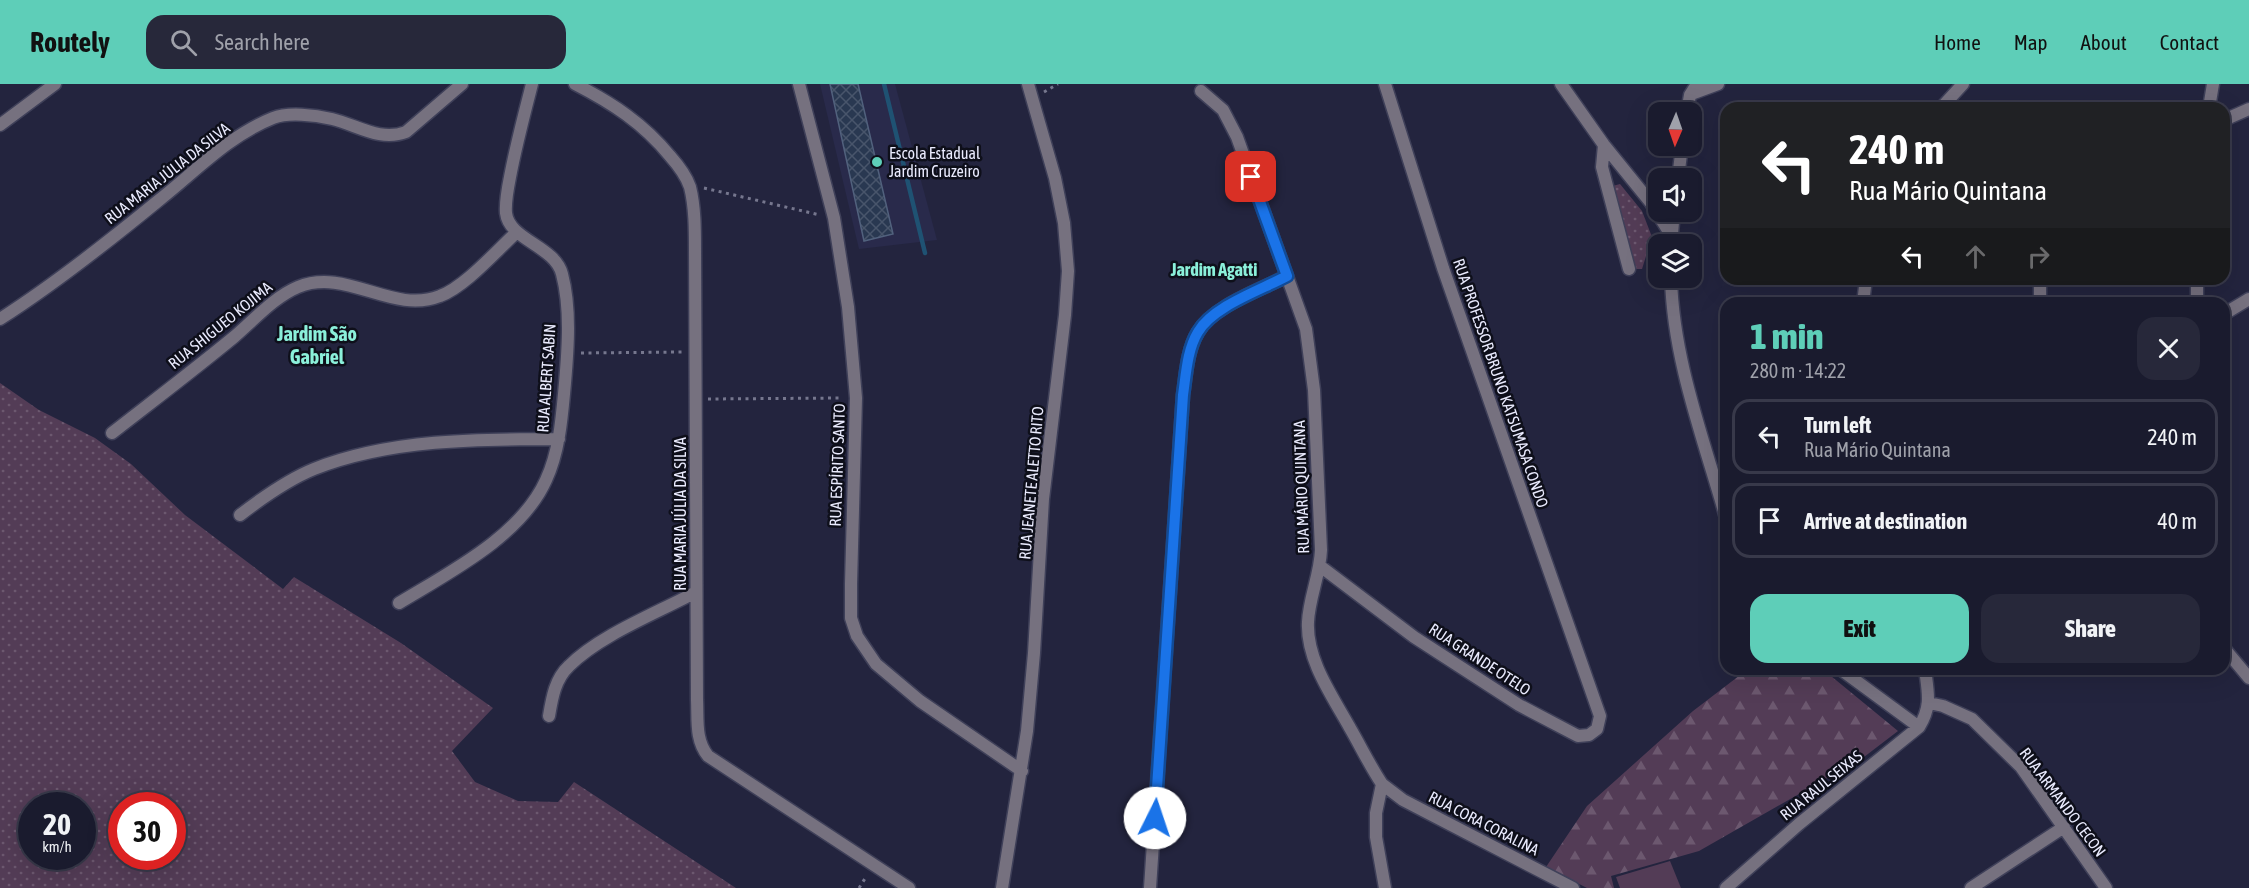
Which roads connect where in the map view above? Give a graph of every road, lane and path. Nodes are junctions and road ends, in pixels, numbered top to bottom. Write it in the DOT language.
graph roads {
  1 [pos="55,84"];
  2 [pos="462,84"];
  3 [pos="532,84"];
  4 [pos="575,84"];
  5 [pos="799,84"];
  6 [pos="1028,84"];
  7 [pos="1385,84"];
  8 [pos="1561,84"];
  9 [pos="1697,84"];
  10 [pos="1718,84"];
  11 [pos="1963,84"];
  12 [pos="2213,84"];
  13 [pos="1202,91"];
  14 [pos="1690,95"];
  15 [pos="1689,102"];
  16 [pos="1946,102"];
  17 [pos="2210,102"];
  18 [pos="2249,109"];
  19 [pos="2230,117"];
  20 [pos="1,122"];
  21 [pos="1604,145"];
  22 [pos="689,185"];
  23 [pos="834,218"];
  24 [pos="517,232"];
  25 [pos="1668,234"];
  26 [pos="1629,269"];
  27 [pos="1287,276"];
  28 [pos="1672,288"];
  29 [pos="2249,299"];
  30 [pos="2230,310"];
  31 [pos="0,319"];
  32 [pos="696,352"];
  33 [pos="566,354"];
  34 [pos="856,398"];
  35 [pos="696,399"];
  36 [pos="112,433"];
  37 [pos="559,440"];
  38 [pos="1720,497"];
  39 [pos="240,515"];
  40 [pos="1320,566"];
  41 [pos="696,592"];
  42 [pos="399,603"];
  43 [pos="2230,655"];
  44 [pos="1848,675"];
  45 [pos="1926,675"];
  46 [pos="2249,678"];
  47 [pos="1592,691"];
  48 [pos="1929,703"];
  49 [pos="549,716"];
  50 [pos="1919,727"];
  51 [pos="1022,771"];
  52 [pos="1382,784"];
  53 [pos="2064,827"];
  54 [pos="909,888"];
  55 [pos="1002,888"];
  56 [pos="1150,888"];
  57 [pos="1385,888"];
  58 [pos="1573,888"];
  59 [pos="1726,888"];
  60 [pos="1971,888"];
  61 [pos="2106,888"];
  1 -- 20 [label="street"];
  2 -- 31 [label="street, RUA MARIA JÚLIA DA SILVA"];
  3 -- 24 [label="street, RUA ALBERT SABIN"];
  4 -- 22 [label="street, RUA MARIA JÚLIA DA SILVA"];
  5 -- 23 [label="street, RUA ESPÍRITO SANTO"];
  6 -- 51 [label="street, RUA JEANETE ALETTO RITO"];
  7 -- 47 [label="street, RUA PROFESSOR BRUNO KATSUMASA CONDO"];
  8 -- 21 [label="street"];
  9 -- 14 [label="street"];
  10 -- 14 [label="street"];
  11 -- 16 [label="street"];
  12 -- 17 [label="street"];
  13 -- 27 [label="street, RUA MÁRIO QUINTANA"];
  14 -- 15 [label="street"];
  18 -- 19 [label="street"];
  21 -- 25 [label="street"];
  21 -- 26 [label="street"];
  22 -- 23 [label="path"];
  22 -- 32 [label="street, RUA MARIA JÚLIA DA SILVA"];
  23 -- 34 [label="street, RUA ESPÍRITO SANTO"];
  24 -- 33 [label="street, RUA ALBERT SABIN"];
  24 -- 36 [label="street, RUA SHIGUEO KOJIMA"];
  27 -- 40 [label="street, RUA MÁRIO QUINTANA"];
  27 -- 56 [label="street"];
  28 -- 38 [label="street"];
  29 -- 30 [label="street"];
  32 -- 33 [label="path"];
  32 -- 35 [label="street, RUA MARIA JÚLIA DA SILVA"];
  33 -- 37 [label="street, RUA ALBERT SABIN"];
  34 -- 35 [label="path"];
  34 -- 51 [label="street, RUA ESPÍRITO SANTO"];
  35 -- 41 [label="street, RUA MARIA JÚLIA DA SILVA"];
  37 -- 39 [label="street"];
  37 -- 42 [label="street, RUA ALBERT SABIN"];
  40 -- 47 [label="street, RUA GRANDE OTELO"];
  40 -- 52 [label="street, RUA MÁRIO QUINTANA"];
  41 -- 49 [label="street"];
  41 -- 54 [label="street, RUA MARIA JÚLIA DA SILVA"];
  43 -- 46 [label="street"];
  44 -- 50 [label="street"];
  45 -- 48 [label="street"];
  48 -- 50 [label="street, RUA RAUL SEIXAS"];
  48 -- 53 [label="street, RUA ARMANDO CECON"];
  50 -- 59 [label="street, RUA RAUL SEIXAS"];
  51 -- 55 [label="street, RUA JEANETE ALETTO RITO"];
  52 -- 57 [label="street"];
  52 -- 58 [label="street, RUA CORA CORALINA"];
  53 -- 60 [label="street"];
  53 -- 61 [label="street, RUA ARMANDO CECON"];
}
